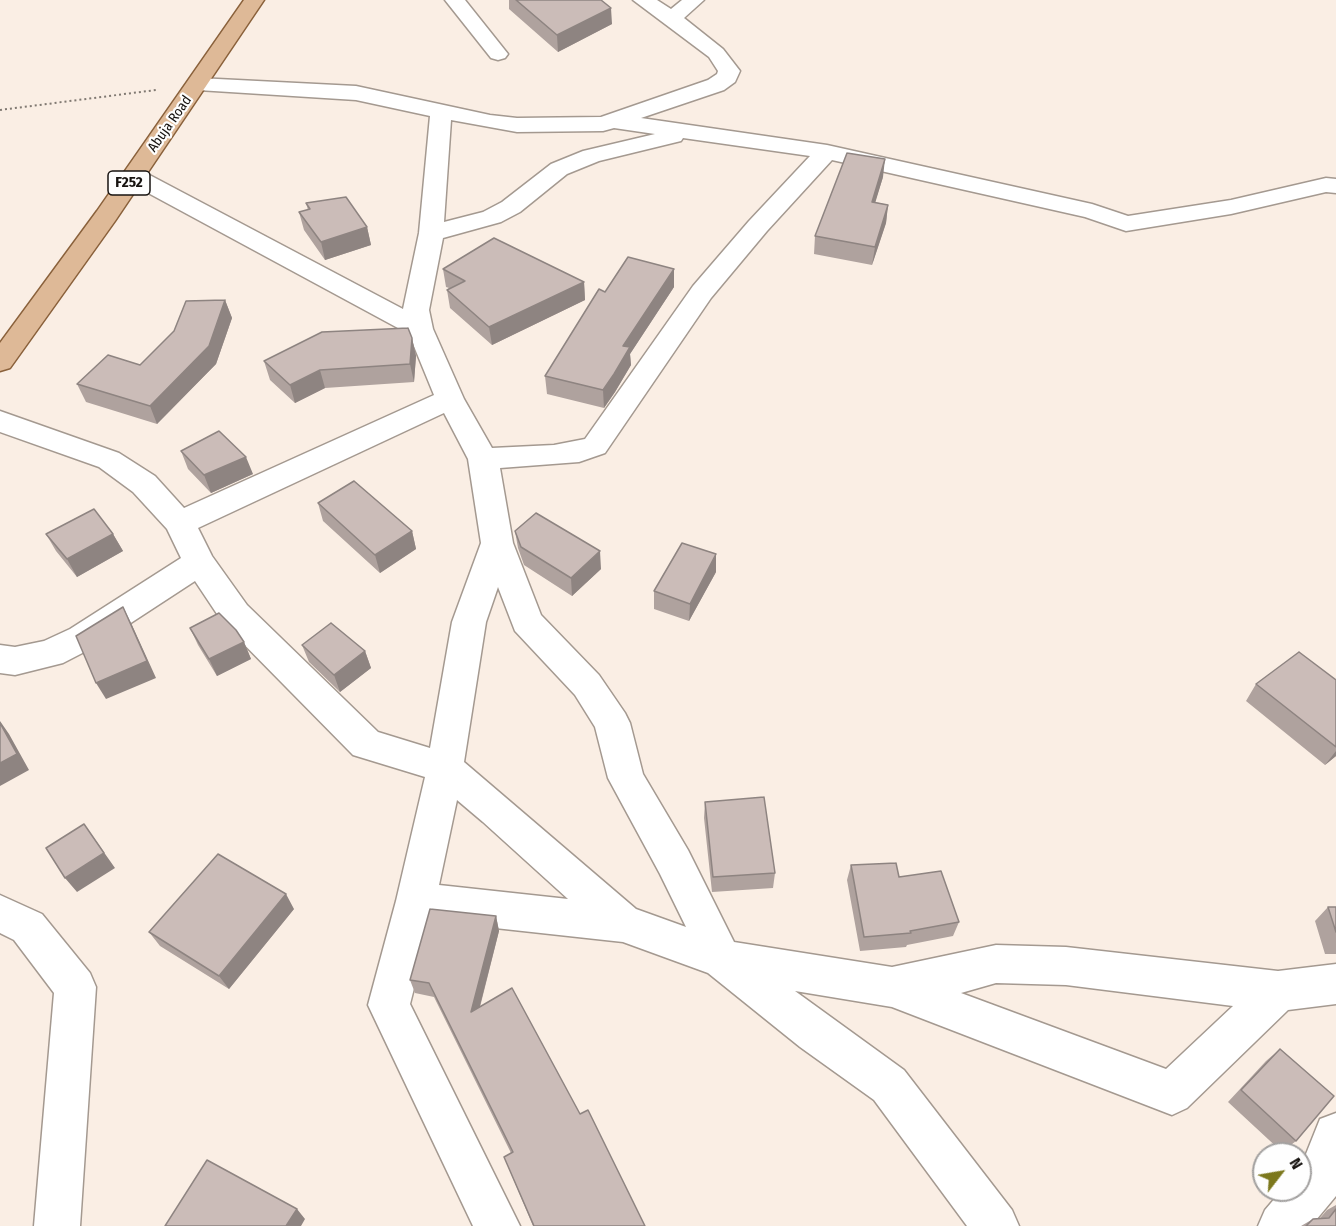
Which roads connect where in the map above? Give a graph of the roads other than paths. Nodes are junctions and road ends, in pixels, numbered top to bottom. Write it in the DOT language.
graph roads {
  1 [pos="254,0"];
  2 [pos="455,0"];
  3 [pos="643,0"];
  4 [pos="693,0"];
  5 [pos="672,18"];
  6 [pos="498,54"];
  7 [pos="198,84"];
  8 [pos="441,111"];
  9 [pos="614,121"];
  10 [pos="686,132"];
  11 [pos="827,152"];
  12 [pos="134,176"];
  13 [pos="1336,186"];
  14 [pos="431,233"];
  15 [pos="420,328"];
  16 [pos="0,362"];
  17 [pos="450,399"];
  18 [pos="0,421"];
  19 [pos="483,459"];
  20 [pos="180,523"];
  21 [pos="496,543"];
  22 [pos="199,562"];
  23 [pos="0,659"];
  24 [pos="445,768"];
  25 [pos="416,901"];
  26 [pos="0,913"];
  27 [pos="623,923"];
  28 [pos="722,959"];
  29 [pos="1336,984"];
  30 [pos="892,987"];
  31 [pos="1278,991"];
  32 [pos="1336,1135"];
  33 [pos="1328,1189"];
  34 [pos="485,1218"];
  35 [pos="57,1226"];
  36 [pos="996,1226"];
  37 [pos="1281,1226"];
  1 -- 7 [label="main road, Abuja Road / F252"];
  2 -- 6 [label="street"];
  3 -- 5 [label="street"];
  4 -- 5 [label="street"];
  5 -- 9 [label="street"];
  7 -- 8 [label="street"];
  7 -- 12 [label="main road, Abuja Road / F252"];
  8 -- 9 [label="street"];
  8 -- 14 [label="street"];
  9 -- 10 [label="street"];
  10 -- 11 [label="street"];
  10 -- 14 [label="street"];
  11 -- 13 [label="street"];
  11 -- 19 [label="street"];
  12 -- 15 [label="street"];
  12 -- 16 [label="main road, Abuja Road / F252"];
  14 -- 15 [label="street"];
  15 -- 17 [label="street"];
  17 -- 19 [label="street"];
  17 -- 20 [label="street"];
  18 -- 20 [label="street"];
  19 -- 21 [label="street"];
  20 -- 22 [label="street"];
  21 -- 24 [label="street"];
  21 -- 28 [label="street"];
  22 -- 23 [label="street"];
  22 -- 24 [label="street"];
  24 -- 25 [label="street"];
  24 -- 27 [label="street"];
  25 -- 27 [label="street"];
  25 -- 34 [label="street"];
  26 -- 35 [label="street"];
  27 -- 28 [label="street"];
  28 -- 30 [label="street"];
  28 -- 36 [label="street"];
  29 -- 31 [label="street"];
  30 -- 31 [label="street"];
  30 -- 31 [label="street"];
  32 -- 33 [label="street"];
  33 -- 37 [label="street"];
}
